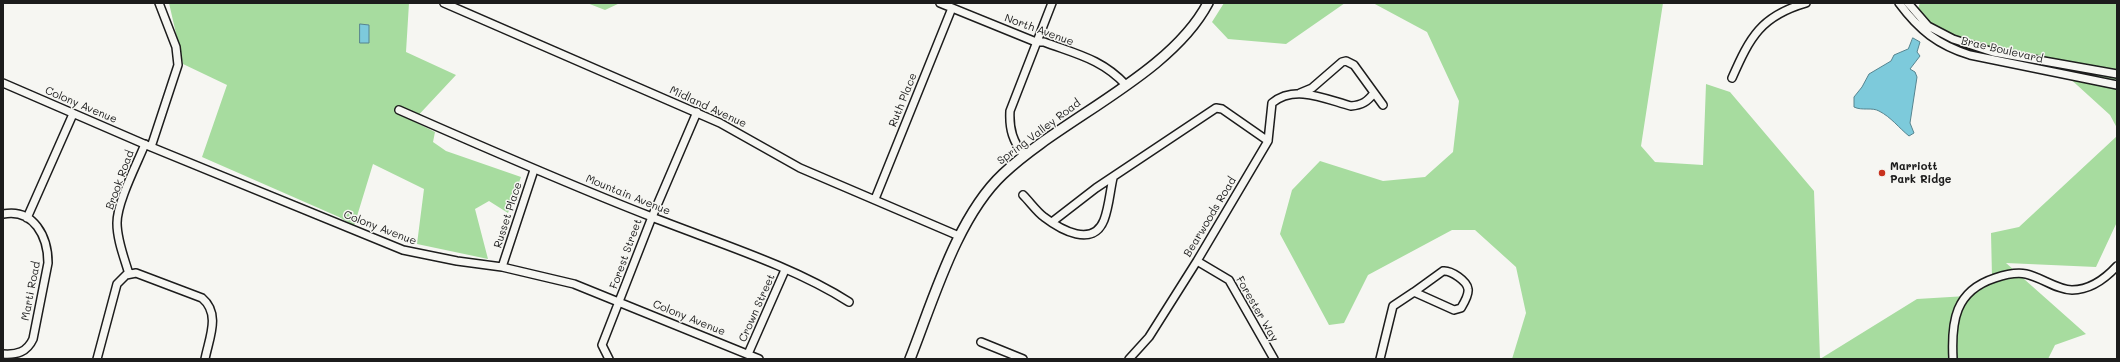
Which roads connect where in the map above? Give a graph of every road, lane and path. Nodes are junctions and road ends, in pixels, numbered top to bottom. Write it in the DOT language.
graph roads {
  1 [pos="444,3"];
  2 [pos="940,3"];
  3 [pos="1052,3"];
  4 [pos="1208,3"];
  5 [pos="1806,3"];
  6 [pos="1899,3"];
  7 [pos="1908,3"];
  8 [pos="158,4"];
  9 [pos="952,8"];
  10 [pos="1036,42"];
  11 [pos="1993,52"];
  12 [pos="1992,60"];
  13 [pos="2117,74"];
  14 [pos="1732,78"];
  15 [pos="3,82"];
  16 [pos="1126,85"];
  17 [pos="2117,85"];
  18 [pos="1300,93"];
  19 [pos="1374,93"];
  20 [pos="1383,105"];
  21 [pos="399,110"];
  22 [pos="696,112"];
  23 [pos="73,114"];
  24 [pos="1268,141"];
  25 [pos="148,146"];
  26 [pos="1024,156"];
  27 [pos="534,170"];
  28 [pos="1113,178"];
  29 [pos="1023,195"];
  30 [pos="875,199"];
  31 [pos="3,214"];
  32 [pos="652,217"];
  33 [pos="27,218"];
  34 [pos="1052,222"];
  35 [pos="959,236"];
  36 [pos="1197,261"];
  37 [pos="2117,266"];
  38 [pos="502,267"];
  39 [pos="785,270"];
  40 [pos="129,274"];
  41 [pos="1414,292"];
  42 [pos="620,302"];
  43 [pos="849,302"];
  44 [pos="981,342"];
  45 [pos="3,354"];
  46 [pos="748,354"];
  47 [pos="97,359"];
  48 [pos="205,359"];
  49 [pos="609,359"];
  50 [pos="759,359"];
  51 [pos="910,359"];
  52 [pos="1023,359"];
  53 [pos="1129,359"];
  54 [pos="1274,359"];
  55 [pos="1380,359"];
  56 [pos="1953,359"];
  1 -- 22 [label="street, Midland Avenue"];
  2 -- 9 [label="street, North Avenue"];
  3 -- 10 [label="street"];
  4 -- 16 [label="street, Spring Valley Road"];
  5 -- 14 [label="street"];
  6 -- 12 [label="street, Brae Boulevard"];
  7 -- 11 [label="street, Brae Boulevard"];
  8 -- 25 [label="street, Brook Road"];
  9 -- 10 [label="street, North Avenue"];
  9 -- 30 [label="street, Ruth Place"];
  10 -- 16 [label="street, North Avenue"];
  10 -- 26 [label="street"];
  11 -- 12 [label="street"];
  11 -- 13 [label="street, Brae Boulevard"];
  12 -- 17 [label="street, Brae Boulevard"];
  15 -- 23 [label="street, Colony Avenue"];
  16 -- 26 [label="street, Spring Valley Road"];
  18 -- 19 [label="street, Bearwoods Road"];
  18 -- 19 [label="street, Bearwoods Road"];
  18 -- 24 [label="street, Bearwoods Road"];
  19 -- 20 [label="street, Bearwoods Road"];
  21 -- 27 [label="street, Mountain Avenue"];
  22 -- 30 [label="street, Midland Avenue"];
  22 -- 32 [label="street, Forest Street"];
  23 -- 25 [label="street, Colony Avenue"];
  23 -- 33 [label="street"];
  24 -- 28 [label="street"];
  24 -- 36 [label="street, Bearwoods Road"];
  25 -- 38 [label="street, Colony Avenue"];
  25 -- 40 [label="street, Brook Road"];
  26 -- 35 [label="street, Spring Valley Road"];
  27 -- 32 [label="street, Mountain Avenue"];
  27 -- 38 [label="street, Russet Place"];
  28 -- 34 [label="street"];
  28 -- 34 [label="street"];
  29 -- 34 [label="street"];
  30 -- 35 [label="street, Midland Avenue"];
  31 -- 33 [label="street"];
  32 -- 39 [label="street, Mountain Avenue"];
  32 -- 42 [label="street, Forest Street"];
  33 -- 45 [label="street, Marti Road"];
  35 -- 51 [label="street, Spring Valley Road"];
  36 -- 53 [label="street, Bearwoods Road"];
  36 -- 54 [label="street, Forester Way"];
  37 -- 56 [label="street"];
  38 -- 42 [label="street, Colony Avenue"];
  39 -- 43 [label="street, Mountain Avenue"];
  39 -- 46 [label="street, Crown Street"];
  40 -- 47 [label="street"];
  40 -- 48 [label="street"];
  41 -- 41 [label="street"];
  41 -- 55 [label="street"];
  42 -- 46 [label="street, Colony Avenue"];
  42 -- 49 [label="street, Forest Street"];
  44 -- 52 [label="street"];
  46 -- 50 [label="street, Colony Avenue"];
}
